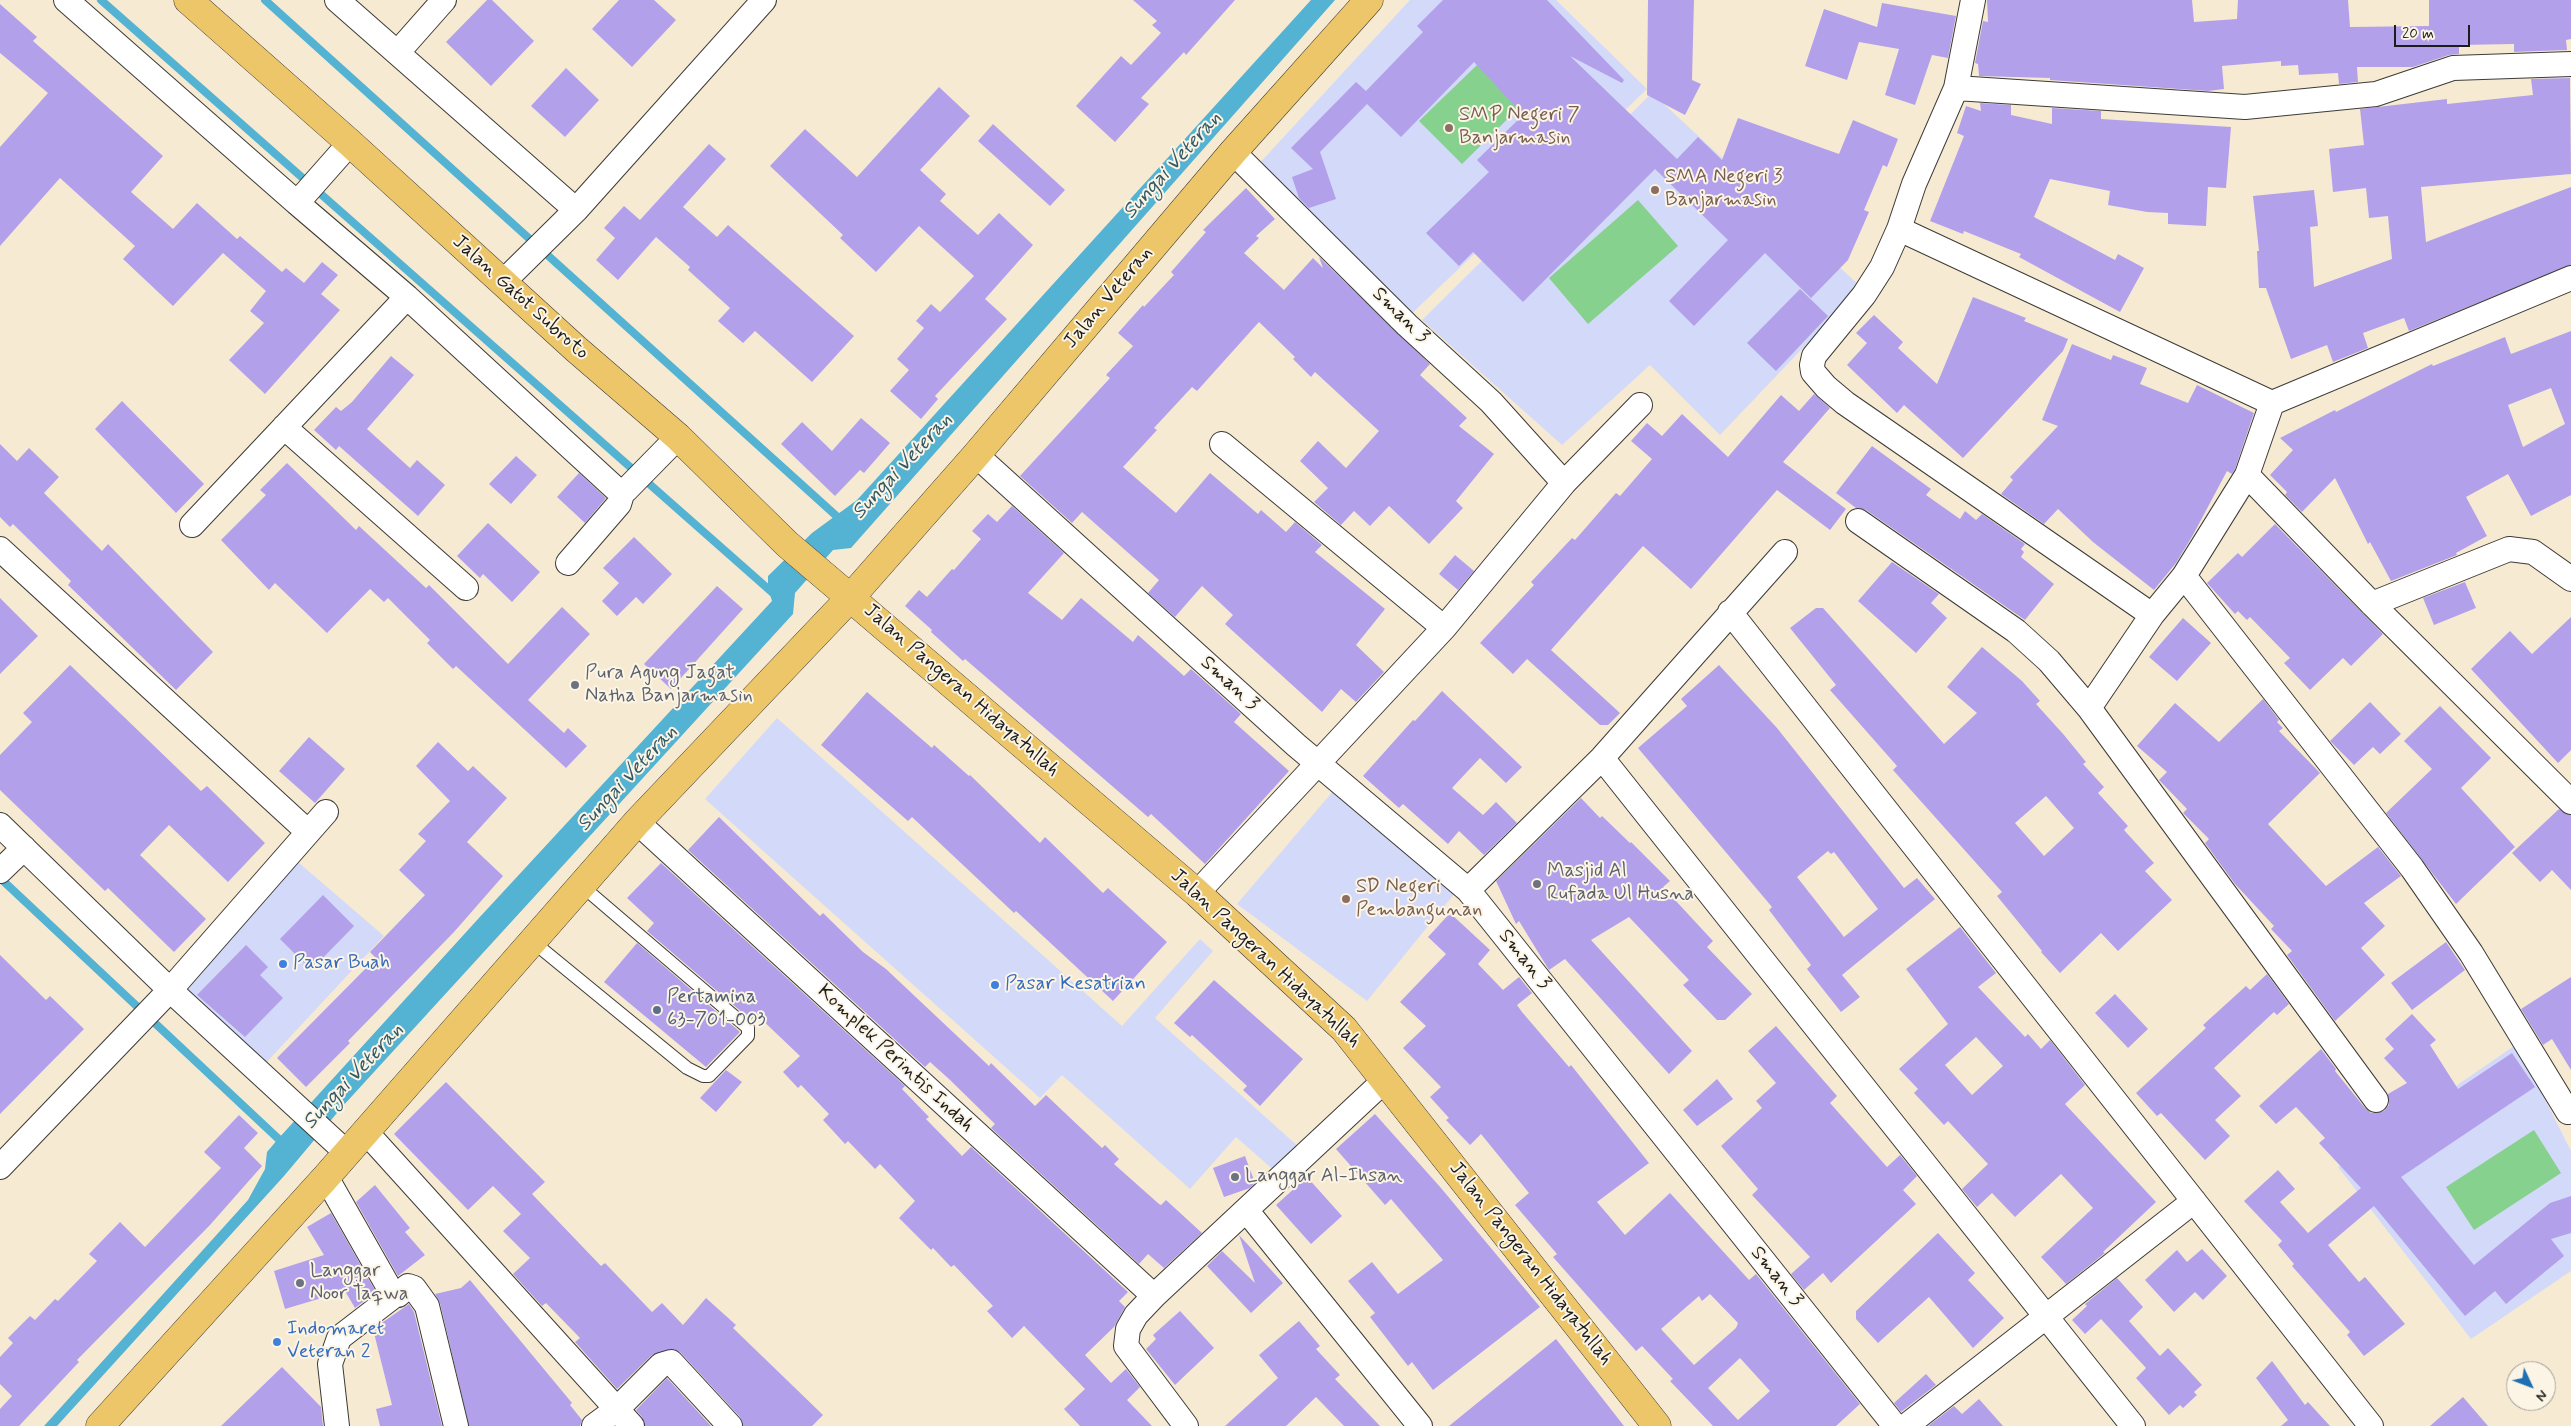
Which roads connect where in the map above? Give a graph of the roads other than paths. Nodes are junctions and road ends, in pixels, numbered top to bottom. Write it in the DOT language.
graph roads {
  1 [pos="66,0"];
  2 [pos="188,0"];
  3 [pos="337,0"];
  4 [pos="444,0"];
  5 [pos="764,0"];
  6 [pos="1370,0"];
  7 [pos="1973,0"];
  8 [pos="398,52"];
  9 [pos="2571,64"];
  10 [pos="1956,88"];
  11 [pos="350,143"];
  12 [pos="1233,152"];
  13 [pos="301,199"];
  14 [pos="576,210"];
  15 [pos="1899,229"];
  16 [pos="511,274"];
  17 [pos="2571,278"];
  18 [pos="407,297"];
  19 [pos="2272,403"];
  20 [pos="1640,405"];
  21 [pos="284,427"];
  22 [pos="678,437"];
  23 [pos="1222,444"];
  24 [pos="976,455"];
  25 [pos="2247,475"];
  26 [pos="1564,483"];
  27 [pos="628,487"];
  28 [pos="1858,522"];
  29 [pos="192,525"];
  30 [pos="0,548"];
  31 [pos="1785,552"];
  32 [pos="568,563"];
  33 [pos="2184,576"];
  34 [pos="2571,579"];
  35 [pos="466,588"];
  36 [pos="851,596"];
  37 [pos="2372,604"];
  38 [pos="1730,612"];
  39 [pos="2152,615"];
  40 [pos="1444,628"];
  41 [pos="2089,708"];
  42 [pos="1602,758"];
  43 [pos="1319,765"];
  44 [pos="2571,802"];
  45 [pos="326,812"];
  46 [pos="637,822"];
  47 [pos="0,825"];
  48 [pos="308,831"];
  49 [pos="24,848"];
  50 [pos="3,868"];
  51 [pos="582,886"];
  52 [pos="1468,890"];
  53 [pos="1198,893"];
  54 [pos="532,941"];
  55 [pos="162,998"];
  56 [pos="1386,1080"];
  57 [pos="2376,1100"];
  58 [pos="2568,1112"];
  59 [pos="365,1131"];
  60 [pos="337,1143"];
  61 [pos="0,1167"];
  62 [pos="326,1177"];
  63 [pos="2194,1201"];
  64 [pos="1246,1210"];
  65 [pos="395,1296"];
  66 [pos="1154,1296"];
  67 [pos="2046,1316"];
  68 [pos="624,1417"];
  69 [pos="100,1426"];
  70 [pos="337,1426"];
  71 [pos="456,1426"];
  72 [pos="594,1426"];
  73 [pos="730,1426"];
  74 [pos="1186,1426"];
  75 [pos="1420,1426"];
  76 [pos="1657,1426"];
  77 [pos="1895,1426"];
  78 [pos="1906,1426"];
  79 [pos="2133,1426"];
  80 [pos="2371,1426"];
  1 -- 13 [label="street"];
  2 -- 11 [label="main road, Jalan Gatot Subroto"];
  3 -- 8 [label="street"];
  4 -- 8 [label="street"];
  5 -- 14 [label="street"];
  6 -- 12 [label="main road, Jalan Veteran"];
  7 -- 10 [label="street"];
  8 -- 14 [label="street"];
  9 -- 10 [label="street"];
  10 -- 15 [label="street"];
  11 -- 13 [label="street"];
  11 -- 16 [label="main road, Jalan Gatot Subroto"];
  12 -- 24 [label="main road, Jalan Veteran"];
  12 -- 26 [label="street, Sman 3"];
  13 -- 18 [label="street"];
  14 -- 16 [label="street"];
  15 -- 19 [label="street"];
  15 -- 39 [label="street"];
  16 -- 22 [label="main road, Jalan Gatot Subroto"];
  17 -- 19 [label="street"];
  18 -- 21 [label="street"];
  18 -- 27 [label="street"];
  19 -- 25 [label="street"];
  20 -- 26 [label="street"];
  21 -- 29 [label="street"];
  21 -- 35 [label="street"];
  22 -- 27 [label="street"];
  22 -- 36 [label="main road, Jalan Gatot Subroto"];
  23 -- 40 [label="street"];
  24 -- 36 [label="main road, Jalan Veteran"];
  24 -- 43 [label="street, Sman 3"];
  25 -- 33 [label="street"];
  25 -- 37 [label="street"];
  26 -- 40 [label="street"];
  27 -- 32 [label="street"];
  28 -- 41 [label="street"];
  30 -- 48 [label="street"];
  31 -- 38 [label="street"];
  33 -- 39 [label="street"];
  33 -- 58 [label="street"];
  34 -- 37 [label="street"];
  36 -- 46 [label="main road, Jalan Veteran"];
  36 -- 53 [label="main road, Jalan Pangeran Hidayatullah"];
  37 -- 44 [label="street"];
  38 -- 42 [label="street"];
  38 -- 63 [label="street"];
  39 -- 41 [label="street"];
  40 -- 43 [label="street"];
  41 -- 57 [label="street"];
  42 -- 52 [label="street"];
  42 -- 67 [label="street"];
  43 -- 52 [label="street, Sman 3"];
  43 -- 53 [label="street"];
  45 -- 48 [label="street"];
  46 -- 51 [label="main road, Jalan Veteran"];
  46 -- 66 [label="street, Komplek Perintis Indah"];
  47 -- 49 [label="street"];
  48 -- 55 [label="street"];
  49 -- 50 [label="street"];
  49 -- 55 [label="street"];
  51 -- 54 [label="main road, Jalan Veteran"];
  51 -- 54 [label="lane"];
  52 -- 77 [label="street, Sman 3"];
  53 -- 56 [label="main road, Jalan Pangeran Hidayatullah"];
  54 -- 59 [label="main road, Jalan Veteran"];
  55 -- 60 [label="street"];
  55 -- 61 [label="street"];
  56 -- 64 [label="street"];
  56 -- 76 [label="main road, Jalan Pangeran Hidayatullah"];
  59 -- 60 [label="main road, Jalan Veteran"];
  59 -- 68 [label="street"];
  60 -- 62 [label="main road, Jalan Veteran"];
  62 -- 65 [label="street"];
  62 -- 69 [label="main road, Jalan Veteran"];
  63 -- 67 [label="street"];
  63 -- 80 [label="street"];
  64 -- 66 [label="street"];
  64 -- 75 [label="street"];
  65 -- 70 [label="street"];
  65 -- 71 [label="street"];
  66 -- 74 [label="street"];
  67 -- 78 [label="street"];
  67 -- 79 [label="street"];
  68 -- 72 [label="street"];
  68 -- 73 [label="street"];
}
